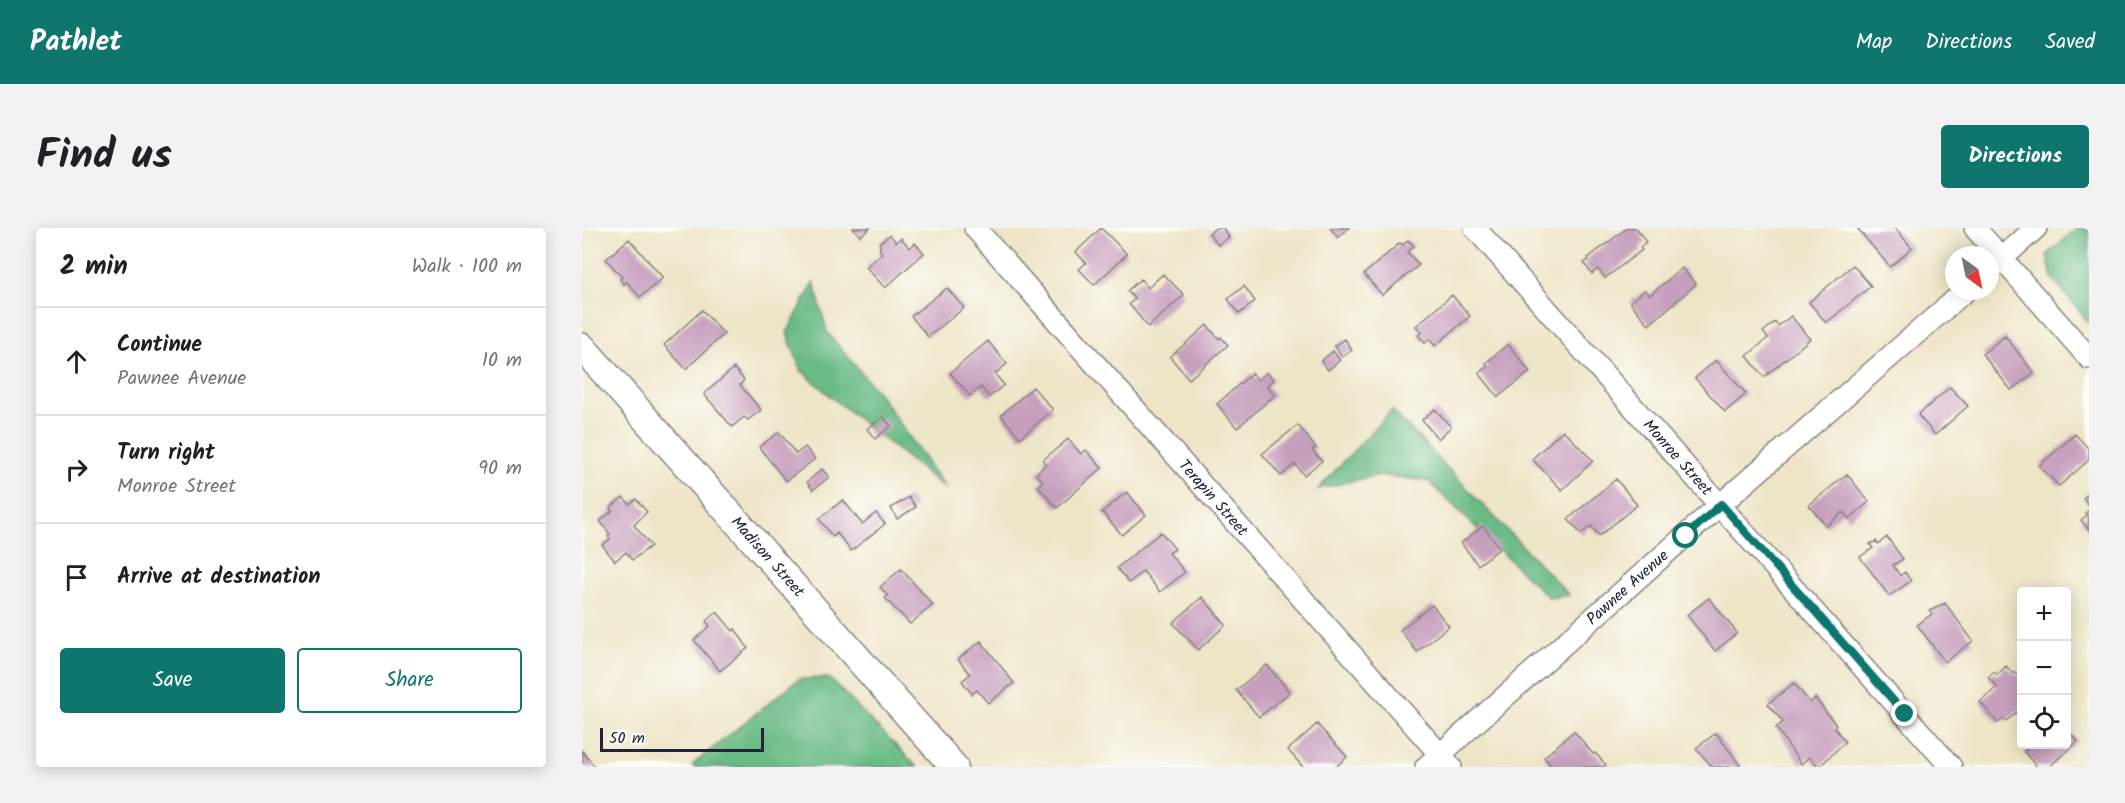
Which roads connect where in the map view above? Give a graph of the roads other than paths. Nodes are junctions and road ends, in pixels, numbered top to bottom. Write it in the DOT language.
graph roads {
  1 [pos="975,228"];
  2 [pos="1475,228"];
  3 [pos="1975,228"];
  4 [pos="2036,228"];
  5 [pos="1986,246"];
  6 [pos="1999,261"];
  7 [pos="1999,267"];
  8 [pos="1955,300"];
  9 [pos="582,347"];
  10 [pos="2089,358"];
  11 [pos="1721,504"];
  12 [pos="1439,763"];
  13 [pos="954,767"];
  14 [pos="1951,767"];
  1 -- 12 [label="street, Terapin Street"];
  2 -- 11 [label="street, Monroe Street"];
  3 -- 5 [label="street"];
  4 -- 6 [label="street"];
  7 -- 10 [label="street"];
  8 -- 11 [label="street, Pawnee Avenue"];
  9 -- 13 [label="street, Madison Street"];
  11 -- 12 [label="street, Pawnee Avenue"];
  11 -- 14 [label="street, Monroe Street"];
}
